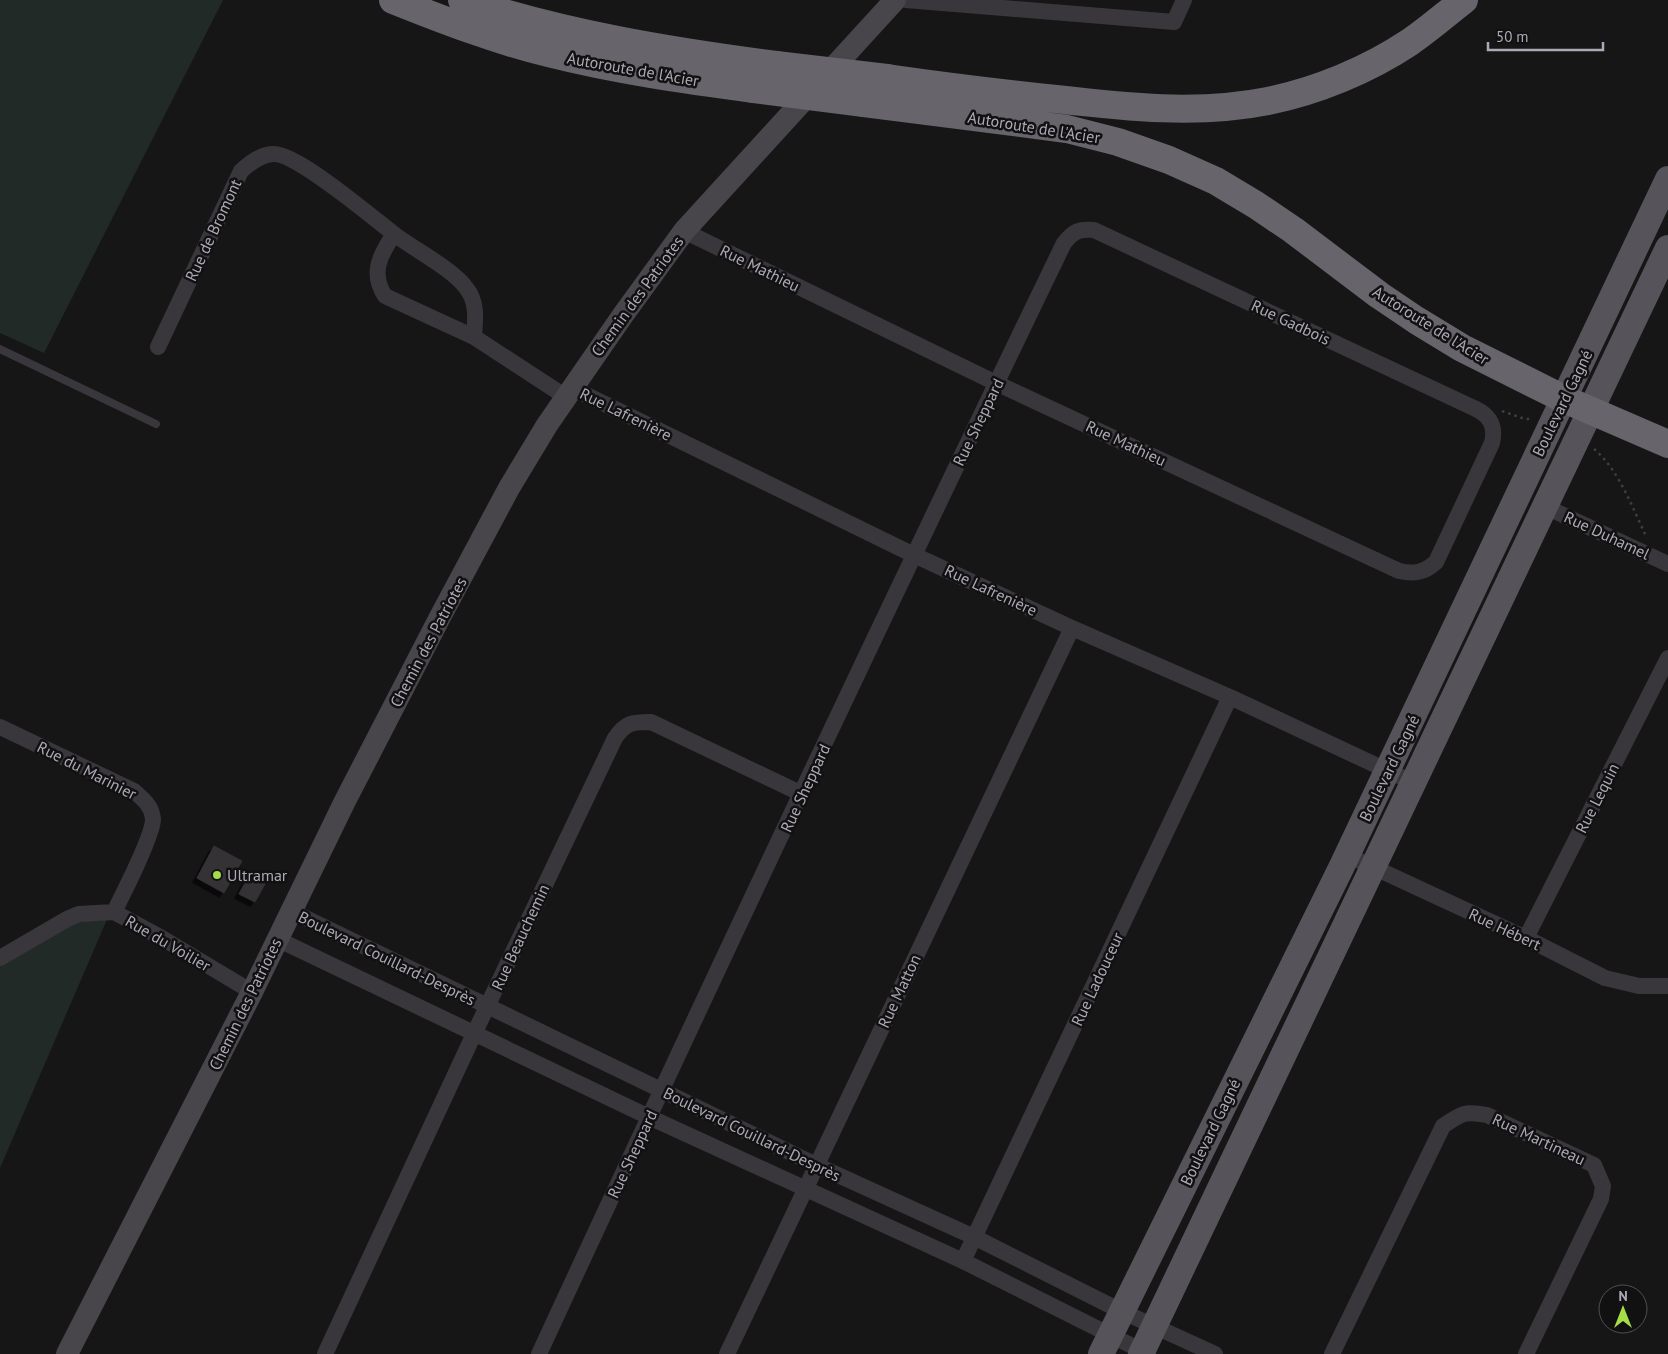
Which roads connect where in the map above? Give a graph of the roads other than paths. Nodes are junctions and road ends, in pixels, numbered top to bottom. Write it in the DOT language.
graph roads {
  1 [pos="393,0"];
  2 [pos="462,0"];
  3 [pos="895,0"];
  4 [pos="906,0"];
  5 [pos="1184,0"];
  6 [pos="1464,0"];
  7 [pos="1668,179"];
  8 [pos="1081,229"];
  9 [pos="684,231"];
  10 [pos="394,234"];
  11 [pos="1668,248"];
  12 [pos="474,337"];
  13 [pos="158,347"];
  14 [pos="0,349"];
  15 [pos="996,382"];
  16 [pos="569,392"];
  17 [pos="1564,399"];
  18 [pos="1590,411"];
  19 [pos="156,424"];
  20 [pos="1493,427"];
  21 [pos="1668,444"];
  22 [pos="1546,507"];
  23 [pos="914,555"];
  24 [pos="1668,564"];
  25 [pos="1072,628"];
  26 [pos="1668,658"];
  27 [pos="1230,696"];
  28 [pos="0,728"];
  29 [pos="1388,771"];
  30 [pos="1414,783"];
  31 [pos="802,794"];
  32 [pos="1347,855"];
  33 [pos="1374,867"];
  34 [pos="291,911"];
  35 [pos="114,912"];
  36 [pos="1526,938"];
  37 [pos="277,940"];
  38 [pos="0,958"];
  39 [pos="1668,986"];
  40 [pos="252,992"];
  41 [pos="487,1007"];
  42 [pos="474,1034"];
  43 [pos="662,1090"];
  44 [pos="649,1117"];
  45 [pos="816,1165"];
  46 [pos="805,1188"];
  47 [pos="974,1237"];
  48 [pos="963,1261"];
  49 [pos="1121,1311"];
  50 [pos="1154,1326"];
  51 [pos="1105,1344"];
  52 [pos="1144,1353"];
  53 [pos="67,1354"];
  54 [pos="325,1354"];
  55 [pos="539,1354"];
  56 [pos="727,1354"];
  57 [pos="1215,1354"];
  58 [pos="1332,1354"];
  59 [pos="1526,1354"];
  1 -- 17 [label="highway, Autoroute de l'Acier, bridge"];
  2 -- 6 [label="highway, Autoroute de l'Acier, bridge"];
  3 -- 9 [label="street, Chemin des Patriotes"];
  4 -- 5 [label="street"];
  7 -- 17 [label="main road, Boulevard Gagné"];
  8 -- 15 [label="street, Rue Sheppard"];
  8 -- 20 [label="street, Rue Gadbois"];
  9 -- 15 [label="street, Rue Mathieu"];
  9 -- 16 [label="street, Chemin des Patriotes"];
  10 -- 12 [label="street, Rue de Bromont"];
  10 -- 12 [label="street"];
  10 -- 13 [label="street, Rue de Bromont"];
  11 -- 18 [label="main road, Boulevard Gagné"];
  12 -- 16 [label="street"];
  14 -- 19 [label="lane"];
  15 -- 20 [label="street, Rue Mathieu"];
  15 -- 23 [label="street, Rue Sheppard"];
  16 -- 23 [label="street, Rue Lafrenière"];
  16 -- 34 [label="street, Chemin des Patriotes"];
  17 -- 18 [label="highway, Autoroute de l'Acier"];
  17 -- 29 [label="main road, Boulevard Gagné"];
  18 -- 21 [label="highway, Autoroute de l'Acier"];
  18 -- 22 [label="main road, Boulevard Gagné"];
  22 -- 24 [label="street, Rue Duhamel"];
  22 -- 30 [label="main road, Boulevard Gagné"];
  23 -- 25 [label="street, Rue Lafrenière"];
  23 -- 31 [label="street, Rue Sheppard"];
  25 -- 27 [label="street, Rue Lafrenière"];
  25 -- 45 [label="street, Rue Matton"];
  26 -- 36 [label="street, Rue Lequin"];
  27 -- 29 [label="street, Rue Lafrenière"];
  27 -- 47 [label="street, Rue Ladouceur"];
  28 -- 35 [label="street, Rue du Marinier"];
  29 -- 30 [label="street, Rue Lafrenière"];
  29 -- 32 [label="main road, Boulevard Gagné"];
  30 -- 33 [label="main road, Boulevard Gagné"];
  31 -- 41 [label="street, Rue Beauchemin"];
  31 -- 43 [label="street, Rue Sheppard"];
  32 -- 33 [label="street, Rue Hébert"];
  32 -- 49 [label="main road, Boulevard Gagné"];
  33 -- 36 [label="street, Rue Hébert"];
  33 -- 50 [label="main road, Boulevard Gagné"];
  34 -- 37 [label="street, Chemin des Patriotes"];
  34 -- 41 [label="street, Boulevard Couillard-Desprès"];
  35 -- 38 [label="street, Rue du Voilier"];
  35 -- 40 [label="street, Rue du Voilier"];
  36 -- 39 [label="street, Rue Hébert"];
  37 -- 40 [label="street, Chemin des Patriotes"];
  37 -- 42 [label="street, Boulevard Couillard-Desprès"];
  40 -- 53 [label="street, Chemin des Patriotes"];
  41 -- 42 [label="street, Rue Beauchemin"];
  41 -- 43 [label="street, Boulevard Couillard-Desprès"];
  42 -- 44 [label="street, Boulevard Couillard-Desprès"];
  42 -- 54 [label="street, Rue Beauchemin"];
  43 -- 44 [label="street, Rue Sheppard"];
  43 -- 45 [label="street, Boulevard Couillard-Desprès"];
  44 -- 46 [label="street, Boulevard Couillard-Desprès"];
  44 -- 55 [label="street, Rue Sheppard"];
  45 -- 46 [label="street, Rue Matton"];
  45 -- 47 [label="street, Boulevard Couillard-Desprès"];
  46 -- 48 [label="street, Boulevard Couillard-Desprès"];
  46 -- 56 [label="street, Rue Matton"];
  47 -- 48 [label="street, Rue Ladouceur"];
  47 -- 49 [label="street, Boulevard Couillard-Desprès"];
  48 -- 51 [label="street, Boulevard Couillard-Desprès"];
  49 -- 50 [label="street, Boulevard Couillard-Desprès"];
  49 -- 51 [label="main road, Boulevard Gagné"];
  50 -- 52 [label="main road, Boulevard Gagné"];
  50 -- 57 [label="street, Boulevard Couillard-Desprès"];
  51 -- 52 [label="street, Boulevard Couillard-Desprès"];
  58 -- 59 [label="street, Rue Martineau"];
}
